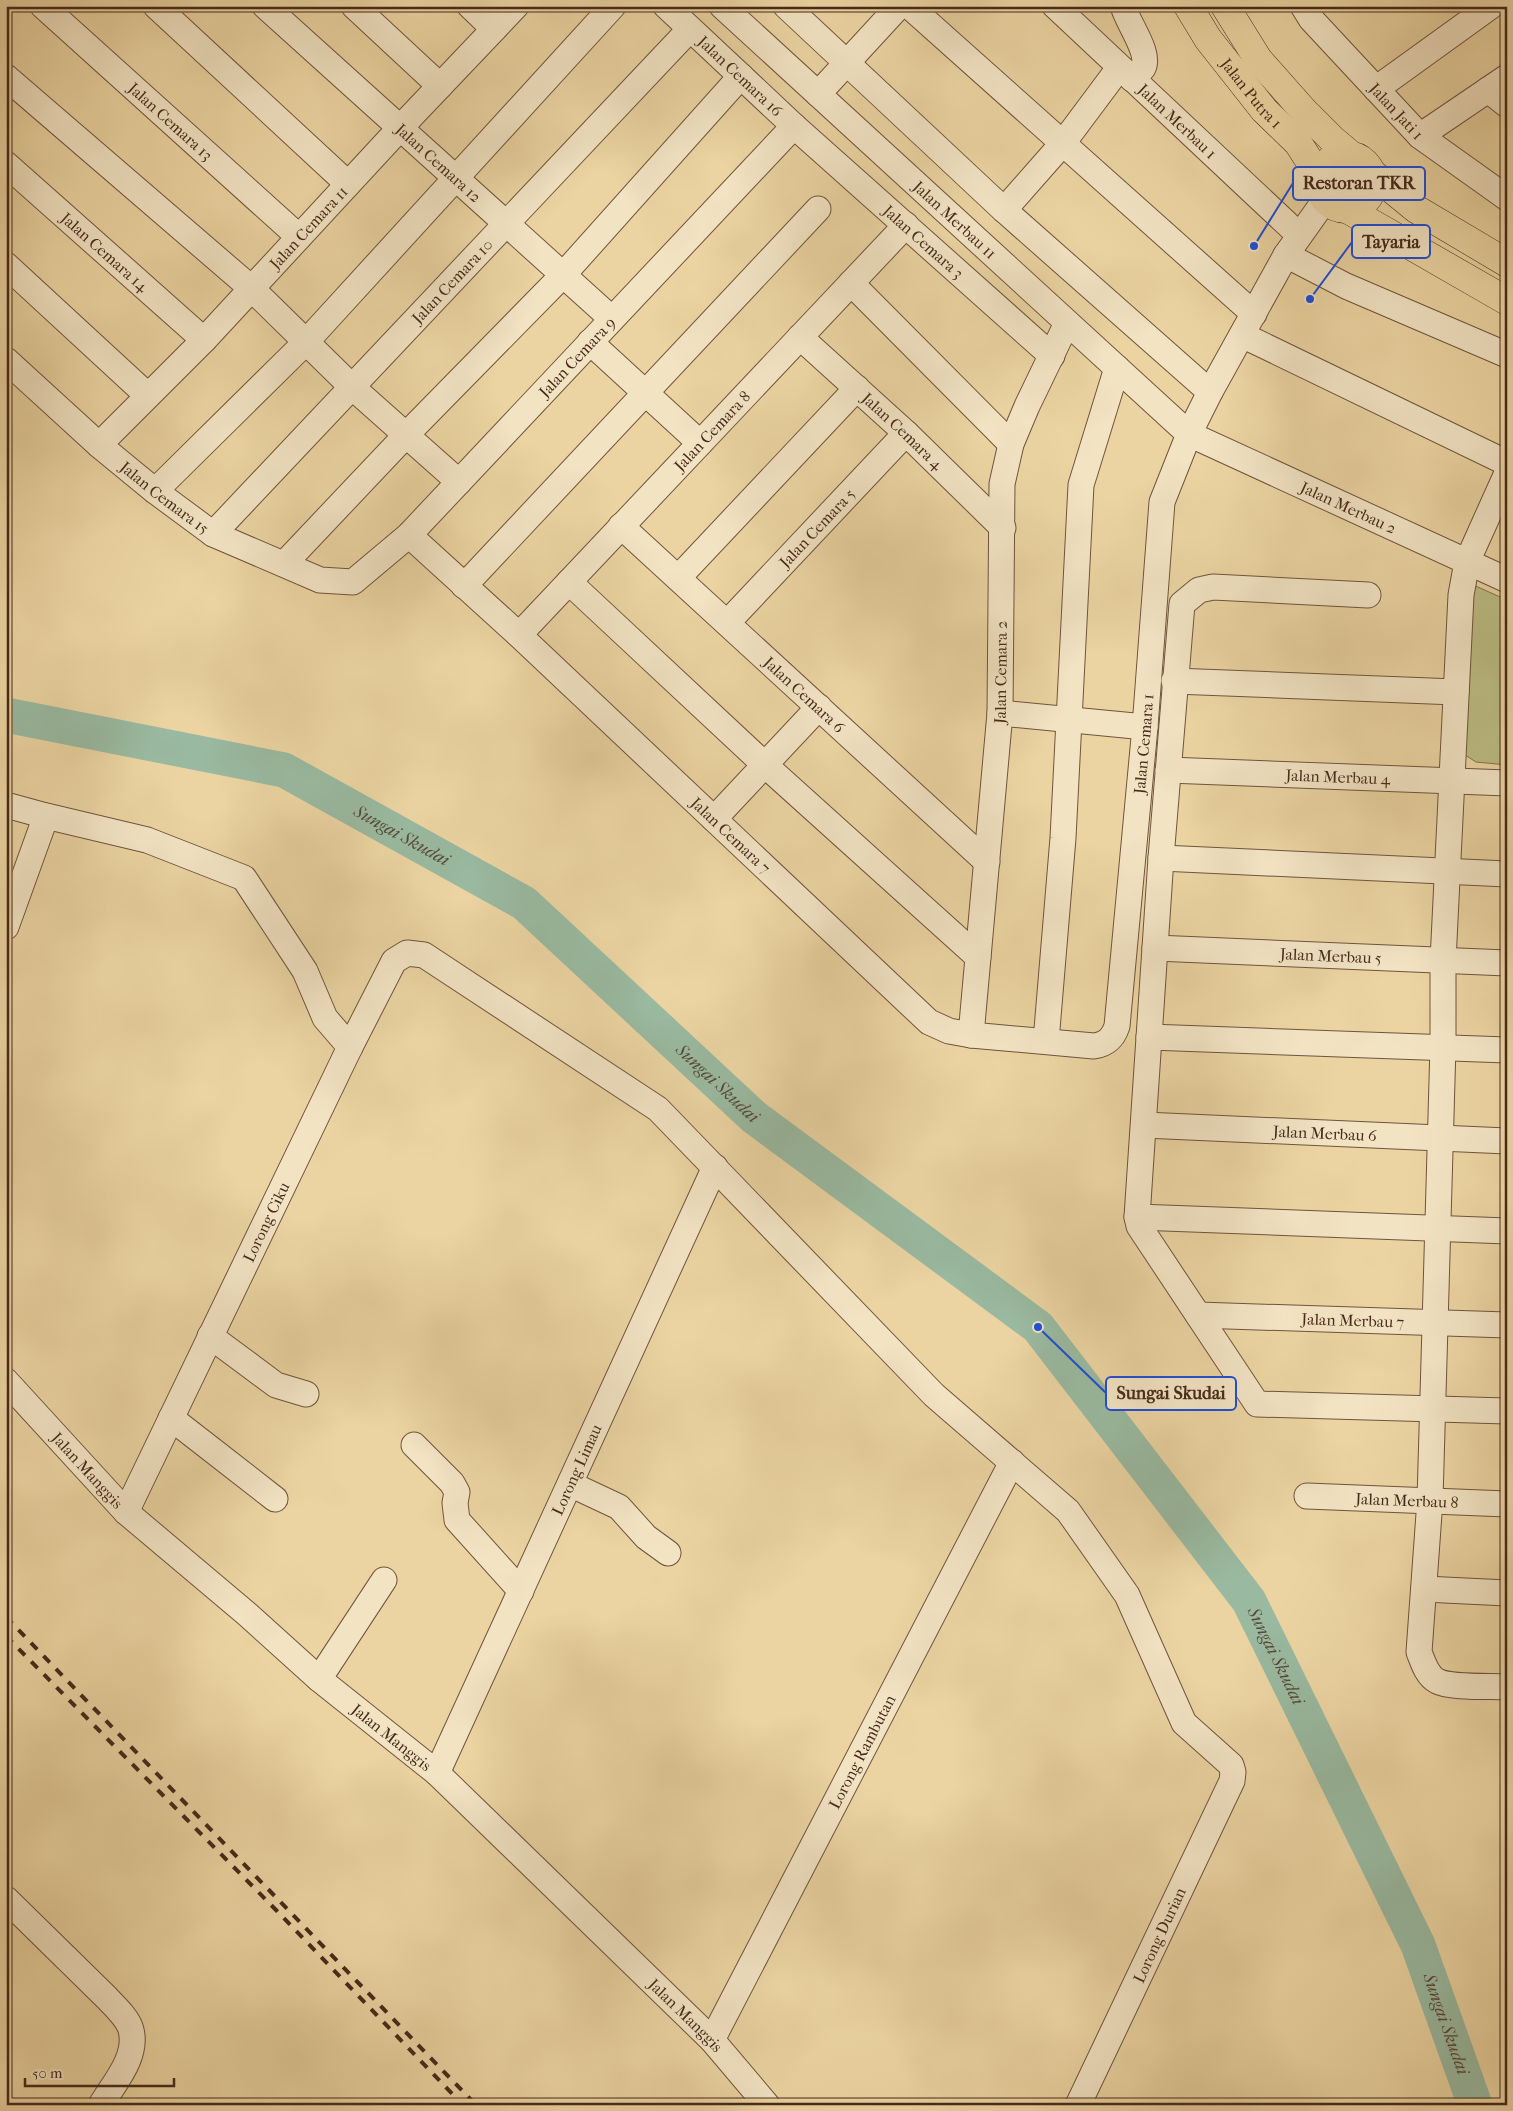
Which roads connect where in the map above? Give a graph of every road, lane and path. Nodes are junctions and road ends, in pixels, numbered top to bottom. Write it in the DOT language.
graph roads {
  1 [pos="43,6"];
  2 [pos="156,6"];
  3 [pos="265,6"];
  4 [pos="354,6"];
  5 [pos="470,6"];
  6 [pos="516,6"];
  7 [pos="613,6"];
  8 [pos="666,6"];
  9 [pos="722,6"];
  10 [pos="786,6"];
  11 [pos="899,6"];
  12 [pos="910,6"];
  13 [pos="1055,6"];
  14 [pos="1124,6"];
  15 [pos="1188,6"];
  16 [pos="1225,6"];
  17 [pos="1491,6"];
  18 [pos="1315,10"];
  19 [pos="494,29"];
  20 [pos="690,29"];
  21 [pos="846,64"];
  22 [pos="1126,74"];
  23 [pos="741,76"];
  24 [pos="6,77"];
  25 [pos="440,86"];
  26 [pos="1376,89"];
  27 [pos="1501,90"];
  28 [pos="818,94"];
  29 [pos="794,126"];
  30 [pos="400,128"];
  31 [pos="1420,136"];
  32 [pos="1064,143"];
  33 [pos="1351,155"];
  34 [pos="6,164"];
  35 [pos="1372,173"];
  36 [pos="455,177"];
  37 [pos="348,184"];
  38 [pos="1330,195"];
  39 [pos="1507,198"];
  40 [pos="818,209"];
  41 [pos="1004,210"];
  42 [pos="506,223"];
  43 [pos="906,225"];
  44 [pos="299,237"];
  45 [pos="1293,245"];
  46 [pos="1507,263"];
  47 [pos="6,265"];
  48 [pos="563,275"];
  49 [pos="851,283"];
  50 [pos="251,288"];
  51 [pos="1507,301"];
  52 [pos="612,319"];
  53 [pos="1067,322"];
  54 [pos="1248,324"];
  55 [pos="800,337"];
  56 [pos="204,340"];
  57 [pos="306,342"];
  58 [pos="590,342"];
  59 [pos="1507,355"];
  60 [pos="1052,356"];
  61 [pos="6,360"];
  62 [pos="1117,368"];
  63 [pos="352,387"];
  64 [pos="857,388"];
  65 [pos="1210,392"];
  66 [pos="645,394"];
  67 [pos="147,396"];
  68 [pos="906,432"];
  69 [pos="407,434"];
  70 [pos="1189,434"];
  71 [pos="700,443"];
  72 [pos="1011,444"];
  73 [pos="100,445"];
  74 [pos="1507,462"];
  75 [pos="1507,473"];
  76 [pos="459,482"];
  77 [pos="155,491"];
  78 [pos="621,526"];
  79 [pos="1003,528"];
  80 [pos="213,534"];
  81 [pos="409,535"];
  82 [pos="1467,562"];
  83 [pos="284,564"];
  84 [pos="678,578"];
  85 [pos="1507,580"];
  86 [pos="353,582"];
  87 [pos="569,582"];
  88 [pos="464,586"];
  89 [pos="1368,595"];
  90 [pos="727,623"];
  91 [pos="519,635"];
  92 [pos="1174,681"];
  93 [pos="1456,692"];
  94 [pos="819,707"];
  95 [pos="1000,713"];
  96 [pos="1071,720"];
  97 [pos="1145,727"];
  98 [pos="765,765"];
  99 [pos="1168,770"];
  100 [pos="1452,781"];
  101 [pos="1507,783"];
  102 [pos="6,805"];
  103 [pos="46,816"];
  104 [pos="714,819"];
  105 [pos="1161,858"];
  106 [pos="987,862"];
  107 [pos="1448,872"];
  108 [pos="1507,874"];
  109 [pos="6,926"];
  110 [pos="1155,948"];
  111 [pos="978,957"];
  112 [pos="1443,960"];
  113 [pos="1507,963"];
  114 [pos="972,1036"];
  115 [pos="1149,1036"];
  116 [pos="1046,1041"];
  117 [pos="1094,1046"];
  118 [pos="1443,1046"];
  119 [pos="350,1047"];
  120 [pos="1507,1050"];
  121 [pos="1144,1125"];
  122 [pos="1440,1138"];
  123 [pos="1507,1141"];
  124 [pos="715,1168"];
  125 [pos="1137,1216"];
  126 [pos="1437,1227"];
  127 [pos="1507,1230"];
  128 [pos="1198,1316"];
  129 [pos="1436,1323"];
  130 [pos="1507,1325"];
  131 [pos="210,1336"];
  132 [pos="6,1381"];
  133 [pos="306,1394"];
  134 [pos="1433,1408"];
  135 [pos="1507,1411"];
  136 [pos="171,1418"];
  137 [pos="414,1445"];
  138 [pos="1012,1462"];
  139 [pos="570,1484"];
  140 [pos="1307,1496"];
  141 [pos="275,1499"];
  142 [pos="1430,1500"];
  143 [pos="1507,1504"];
  144 [pos="126,1512"];
  145 [pos="668,1554"];
  146 [pos="384,1580"];
  147 [pos="1424,1589"];
  148 [pos="521,1591"];
  149 [pos="1507,1593"];
  150 [pos="319,1679"];
  151 [pos="1507,1687"];
  152 [pos="437,1773"];
  153 [pos="6,1899"];
  154 [pos="712,2040"];
  155 [pos="101,2105"];
  156 [pos="767,2105"];
  157 [pos="1078,2105"];
  1 -- 44 [label="street, Jalan Cemara 13"];
  2 -- 37 [label="street"];
  3 -- 30 [label="street, Jalan Cemara 12"];
  4 -- 25 [label="street"];
  5 -- 19 [label="street"];
  6 -- 19 [label="street, Jalan Cemara 11"];
  7 -- 36 [label="street"];
  8 -- 20 [label="street, Jalan Cemara 16"];
  9 -- 28 [label="street, Jalan Merbau 11"];
  10 -- 21 [label="street"];
  11 -- 21 [label="street"];
  12 -- 32 [label="street"];
  13 -- 22 [label="street, Jalan Merbau 1"];
  14 -- 22 [label="street"];
  15 -- 38 [label="main road, Jalan Putra 1"];
  16 -- 33 [label="main road, Jalan Putra 1"];
  17 -- 26 [label="street"];
  18 -- 26 [label="street, Jalan Jati 1"];
  19 -- 25 [label="street, Jalan Cemara 11"];
  20 -- 23 [label="street, Jalan Cemara 16"];
  20 -- 42 [label="street, Jalan Cemara 10"];
  21 -- 28 [label="street"];
  21 -- 41 [label="street"];
  22 -- 32 [label="street"];
  22 -- 45 [label="street, Jalan Merbau 1"];
  23 -- 29 [label="street, Jalan Cemara 16"];
  23 -- 48 [label="street"];
  24 -- 50 [label="street"];
  25 -- 30 [label="street, Jalan Cemara 11"];
  26 -- 31 [label="street, Jalan Jati 1"];
  27 -- 31 [label="street"];
  28 -- 53 [label="street, Jalan Merbau 11"];
  29 -- 43 [label="street, Jalan Cemara 3"];
  29 -- 52 [label="street, Jalan Cemara 9"];
  30 -- 36 [label="street, Jalan Cemara 12"];
  30 -- 37 [label="street, Jalan Cemara 11"];
  31 -- 39 [label="street, Jalan Jati 1"];
  32 -- 41 [label="street"];
  32 -- 54 [label="street"];
  33 -- 35 [label="main road"];
  33 -- 38 [label="main road"];
  34 -- 56 [label="street, Jalan Cemara 14"];
  35 -- 38 [label="main road"];
  35 -- 46 [label="main road"];
  36 -- 42 [label="street, Jalan Cemara 12"];
  36 -- 57 [label="street"];
  37 -- 44 [label="street, Jalan Cemara 11"];
  38 -- 45 [label="street, Jalan Cemara 1"];
  38 -- 51 [label="main road, Jalan Putra 1"];
  40 -- 66 [label="street"];
  41 -- 65 [label="street"];
  42 -- 48 [label="street, Jalan Cemara 12"];
  42 -- 63 [label="street, Jalan Cemara 10"];
  43 -- 49 [label="street, Jalan Cemara 8"];
  43 -- 60 [label="street, Jalan Cemara 3"];
  44 -- 50 [label="street, Jalan Cemara 11"];
  45 -- 54 [label="street, Jalan Cemara 1"];
  45 -- 59 [label="street, Jalan Merbau 1"];
  47 -- 67 [label="street"];
  48 -- 52 [label="street, Jalan Cemara 12"];
  48 -- 69 [label="street"];
  49 -- 55 [label="street, Jalan Cemara 8"];
  49 -- 72 [label="street"];
  50 -- 56 [label="street, Jalan Cemara 11"];
  50 -- 57 [label="street"];
  52 -- 58 [label="street, Jalan Cemara 9"];
  53 -- 60 [label="street, Jalan Cemara 2"];
  53 -- 62 [label="street, Jalan Merbau 11"];
  54 -- 65 [label="street, Jalan Cemara 1"];
  54 -- 74 [label="street"];
  55 -- 64 [label="street, Jalan Cemara 4"];
  55 -- 71 [label="street, Jalan Cemara 8"];
  56 -- 67 [label="street, Jalan Cemara 11"];
  57 -- 63 [label="street"];
  57 -- 77 [label="street"];
  58 -- 66 [label="street"];
  58 -- 76 [label="street, Jalan Cemara 9"];
  60 -- 72 [label="street, Jalan Cemara 2"];
  61 -- 73 [label="street, Jalan Cemara 15"];
  62 -- 70 [label="street, Jalan Merbau 11"];
  62 -- 96 [label="street"];
  63 -- 69 [label="street"];
  63 -- 80 [label="street, Jalan Cemara 10"];
  64 -- 68 [label="street, Jalan Cemara 4"];
  64 -- 84 [label="street"];
  65 -- 70 [label="street, Jalan Cemara 1"];
  66 -- 71 [label="street"];
  66 -- 88 [label="street"];
  67 -- 73 [label="street, Jalan Cemara 11"];
  68 -- 79 [label="street, Jalan Cemara 4"];
  68 -- 90 [label="street, Jalan Cemara 5"];
  69 -- 76 [label="street"];
  69 -- 83 [label="street"];
  70 -- 82 [label="street, Jalan Merbau 2"];
  70 -- 97 [label="street, Jalan Cemara 1"];
  71 -- 78 [label="street, Jalan Cemara 8"];
  72 -- 79 [label="street, Jalan Cemara 2"];
  73 -- 77 [label="street, Jalan Cemara 15"];
  75 -- 82 [label="street"];
  76 -- 81 [label="street, Jalan Cemara 9"];
  77 -- 80 [label="street, Jalan Cemara 15"];
  78 -- 84 [label="street, Jalan Cemara 6"];
  78 -- 87 [label="street, Jalan Cemara 8"];
  79 -- 95 [label="street, Jalan Cemara 2"];
  80 -- 83 [label="street, Jalan Cemara 15"];
  81 -- 86 [label="street, Jalan Cemara 9"];
  81 -- 88 [label="street, Jalan Cemara 7"];
  82 -- 85 [label="street, Jalan Merbau 2"];
  82 -- 93 [label="street"];
  83 -- 86 [label="street, Jalan Cemara 15"];
  84 -- 90 [label="street, Jalan Cemara 6"];
  87 -- 91 [label="street, Jalan Cemara 8"];
  87 -- 98 [label="street"];
  88 -- 91 [label="street, Jalan Cemara 7"];
  89 -- 92 [label="street"];
  90 -- 94 [label="street, Jalan Cemara 6"];
  91 -- 104 [label="street, Jalan Cemara 7"];
  92 -- 93 [label="street"];
  92 -- 99 [label="street"];
  93 -- 100 [label="street"];
  94 -- 98 [label="street"];
  94 -- 106 [label="street, Jalan Cemara 6"];
  95 -- 96 [label="street"];
  95 -- 106 [label="street, Jalan Cemara 2"];
  96 -- 97 [label="street"];
  96 -- 116 [label="street"];
  97 -- 117 [label="street, Jalan Cemara 1"];
  98 -- 104 [label="street"];
  98 -- 111 [label="street"];
  99 -- 100 [label="street, Jalan Merbau 4"];
  99 -- 105 [label="street"];
  100 -- 101 [label="street, Jalan Merbau 4"];
  100 -- 107 [label="street"];
  102 -- 103 [label="street"];
  103 -- 109 [label="street"];
  103 -- 119 [label="street"];
  104 -- 114 [label="street, Jalan Cemara 7"];
  105 -- 107 [label="street"];
  105 -- 110 [label="street"];
  106 -- 111 [label="street, Jalan Cemara 2"];
  107 -- 108 [label="street"];
  107 -- 112 [label="street"];
  110 -- 112 [label="street, Jalan Merbau 5"];
  110 -- 115 [label="street"];
  111 -- 114 [label="street, Jalan Cemara 2"];
  112 -- 113 [label="street, Jalan Merbau 5"];
  112 -- 118 [label="street"];
  114 -- 116 [label="street, Jalan Cemara 7"];
  115 -- 118 [label="street"];
  115 -- 121 [label="street"];
  116 -- 117 [label="street, Jalan Cemara 7"];
  118 -- 120 [label="street"];
  118 -- 122 [label="street"];
  119 -- 124 [label="street, Lorong Ciku"];
  119 -- 131 [label="street, Lorong Ciku"];
  121 -- 122 [label="street, Jalan Merbau 6"];
  121 -- 125 [label="street"];
  122 -- 123 [label="street, Jalan Merbau 6"];
  122 -- 126 [label="street"];
  124 -- 138 [label="street"];
  124 -- 139 [label="street, Lorong Limau"];
  125 -- 126 [label="street"];
  125 -- 128 [label="street"];
  126 -- 127 [label="street"];
  126 -- 129 [label="street"];
  128 -- 129 [label="street, Jalan Merbau 7"];
  128 -- 134 [label="street"];
  129 -- 130 [label="street, Jalan Merbau 7"];
  129 -- 134 [label="street"];
  131 -- 133 [label="street"];
  131 -- 136 [label="street, Lorong Ciku"];
  132 -- 144 [label="street, Jalan Manggis"];
  134 -- 135 [label="street"];
  134 -- 142 [label="street"];
  136 -- 141 [label="street"];
  136 -- 144 [label="street, Lorong Ciku"];
  137 -- 148 [label="street"];
  138 -- 154 [label="street, Lorong Rambutan"];
  138 -- 157 [label="street, Lorong Durian"];
  139 -- 145 [label="street"];
  139 -- 148 [label="street, Lorong Limau"];
  140 -- 142 [label="street, Jalan Merbau 8"];
  142 -- 143 [label="street, Jalan Merbau 8"];
  142 -- 147 [label="street"];
  144 -- 150 [label="street, Jalan Manggis"];
  146 -- 150 [label="street"];
  147 -- 149 [label="street"];
  147 -- 151 [label="street"];
  148 -- 152 [label="street, Lorong Limau"];
  150 -- 152 [label="street, Jalan Manggis"];
  152 -- 154 [label="street, Jalan Manggis"];
  153 -- 155 [label="street"];
  154 -- 156 [label="street, Jalan Manggis"];
}
